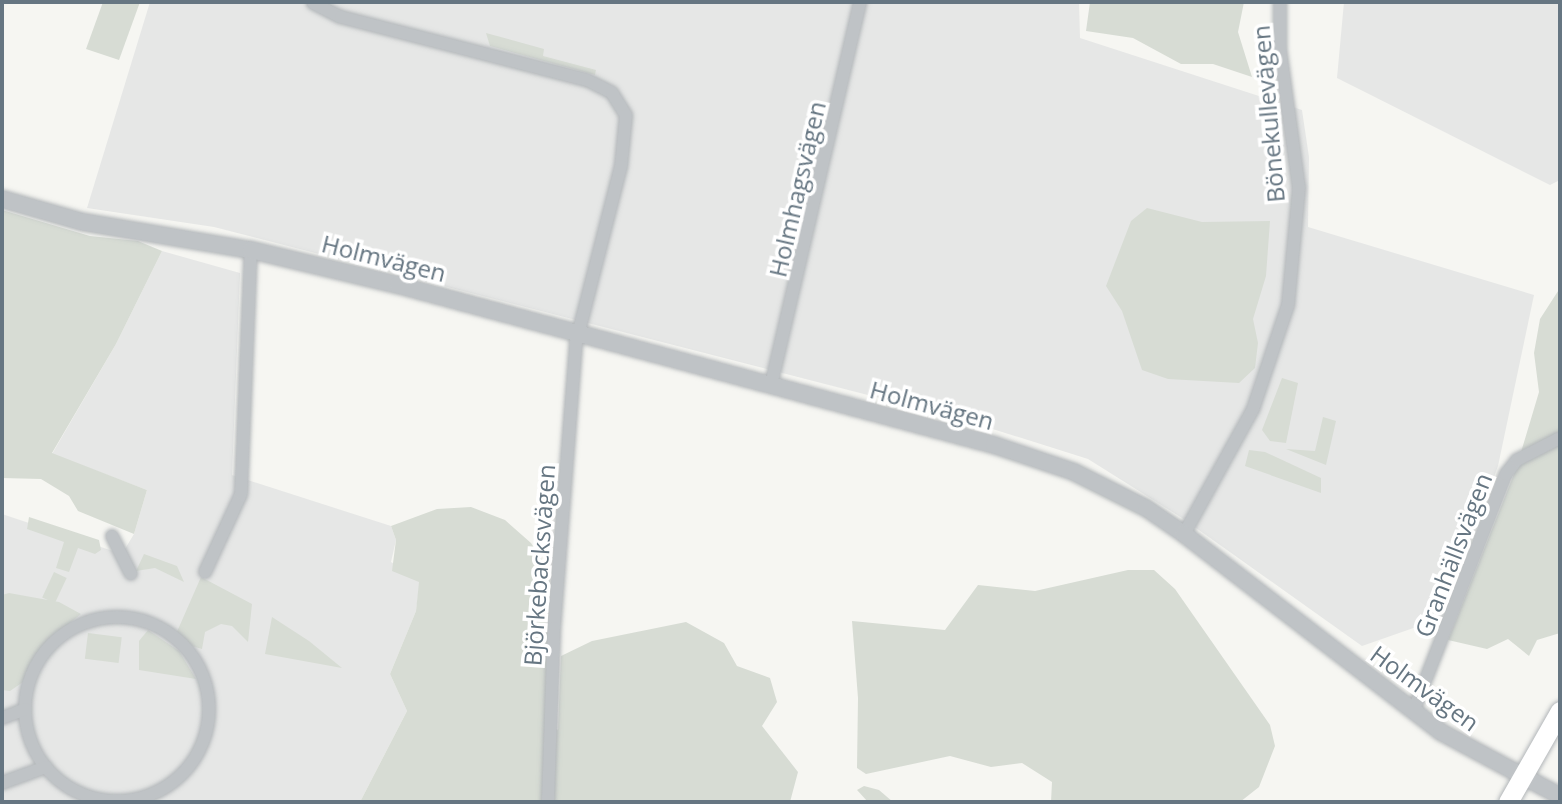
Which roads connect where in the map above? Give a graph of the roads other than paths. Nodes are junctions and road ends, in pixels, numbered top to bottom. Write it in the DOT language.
graph roads {
  1 [pos="860,2"];
  2 [pos="1280,2"];
  3 [pos="313,3"];
  4 [pos="2,199"];
  5 [pos="251,250"];
  6 [pos="581,331"];
  7 [pos="771,385"];
  8 [pos="1560,438"];
  9 [pos="1184,534"];
  10 [pos="112,536"];
  11 [pos="205,572"];
  12 [pos="131,574"];
  13 [pos="25,709"];
  14 [pos="1560,711"];
  15 [pos="1413,712"];
  16 [pos="2,718"];
  17 [pos="46,767"];
  18 [pos="1521,777"];
  19 [pos="2,783"];
  20 [pos="1560,796"];
  21 [pos="548,802"];
  22 [pos="1508,802"];
  1 -- 7 [label="street, Holmhagsvägen"];
  2 -- 9 [label="street, Bönekullevägen"];
  3 -- 6 [label="street, Björkebacksvägen"];
  4 -- 5 [label="street, Holmvägen"];
  5 -- 6 [label="street, Holmvägen"];
  5 -- 11 [label="street"];
  6 -- 7 [label="street, Holmvägen"];
  6 -- 21 [label="street, Björkebacksvägen"];
  7 -- 9 [label="street, Holmvägen"];
  8 -- 15 [label="street, Granhällsvägen"];
  9 -- 15 [label="street, Holmvägen"];
  10 -- 12 [label="street"];
  13 -- 16 [label="street"];
  13 -- 17 [label="street"];
  13 -- 17 [label="street"];
  14 -- 18 [label="highway"];
  15 -- 18 [label="street, Holmvägen"];
  17 -- 19 [label="street"];
  18 -- 20 [label="street, Holmvägen"];
  18 -- 22 [label="highway"];
}
